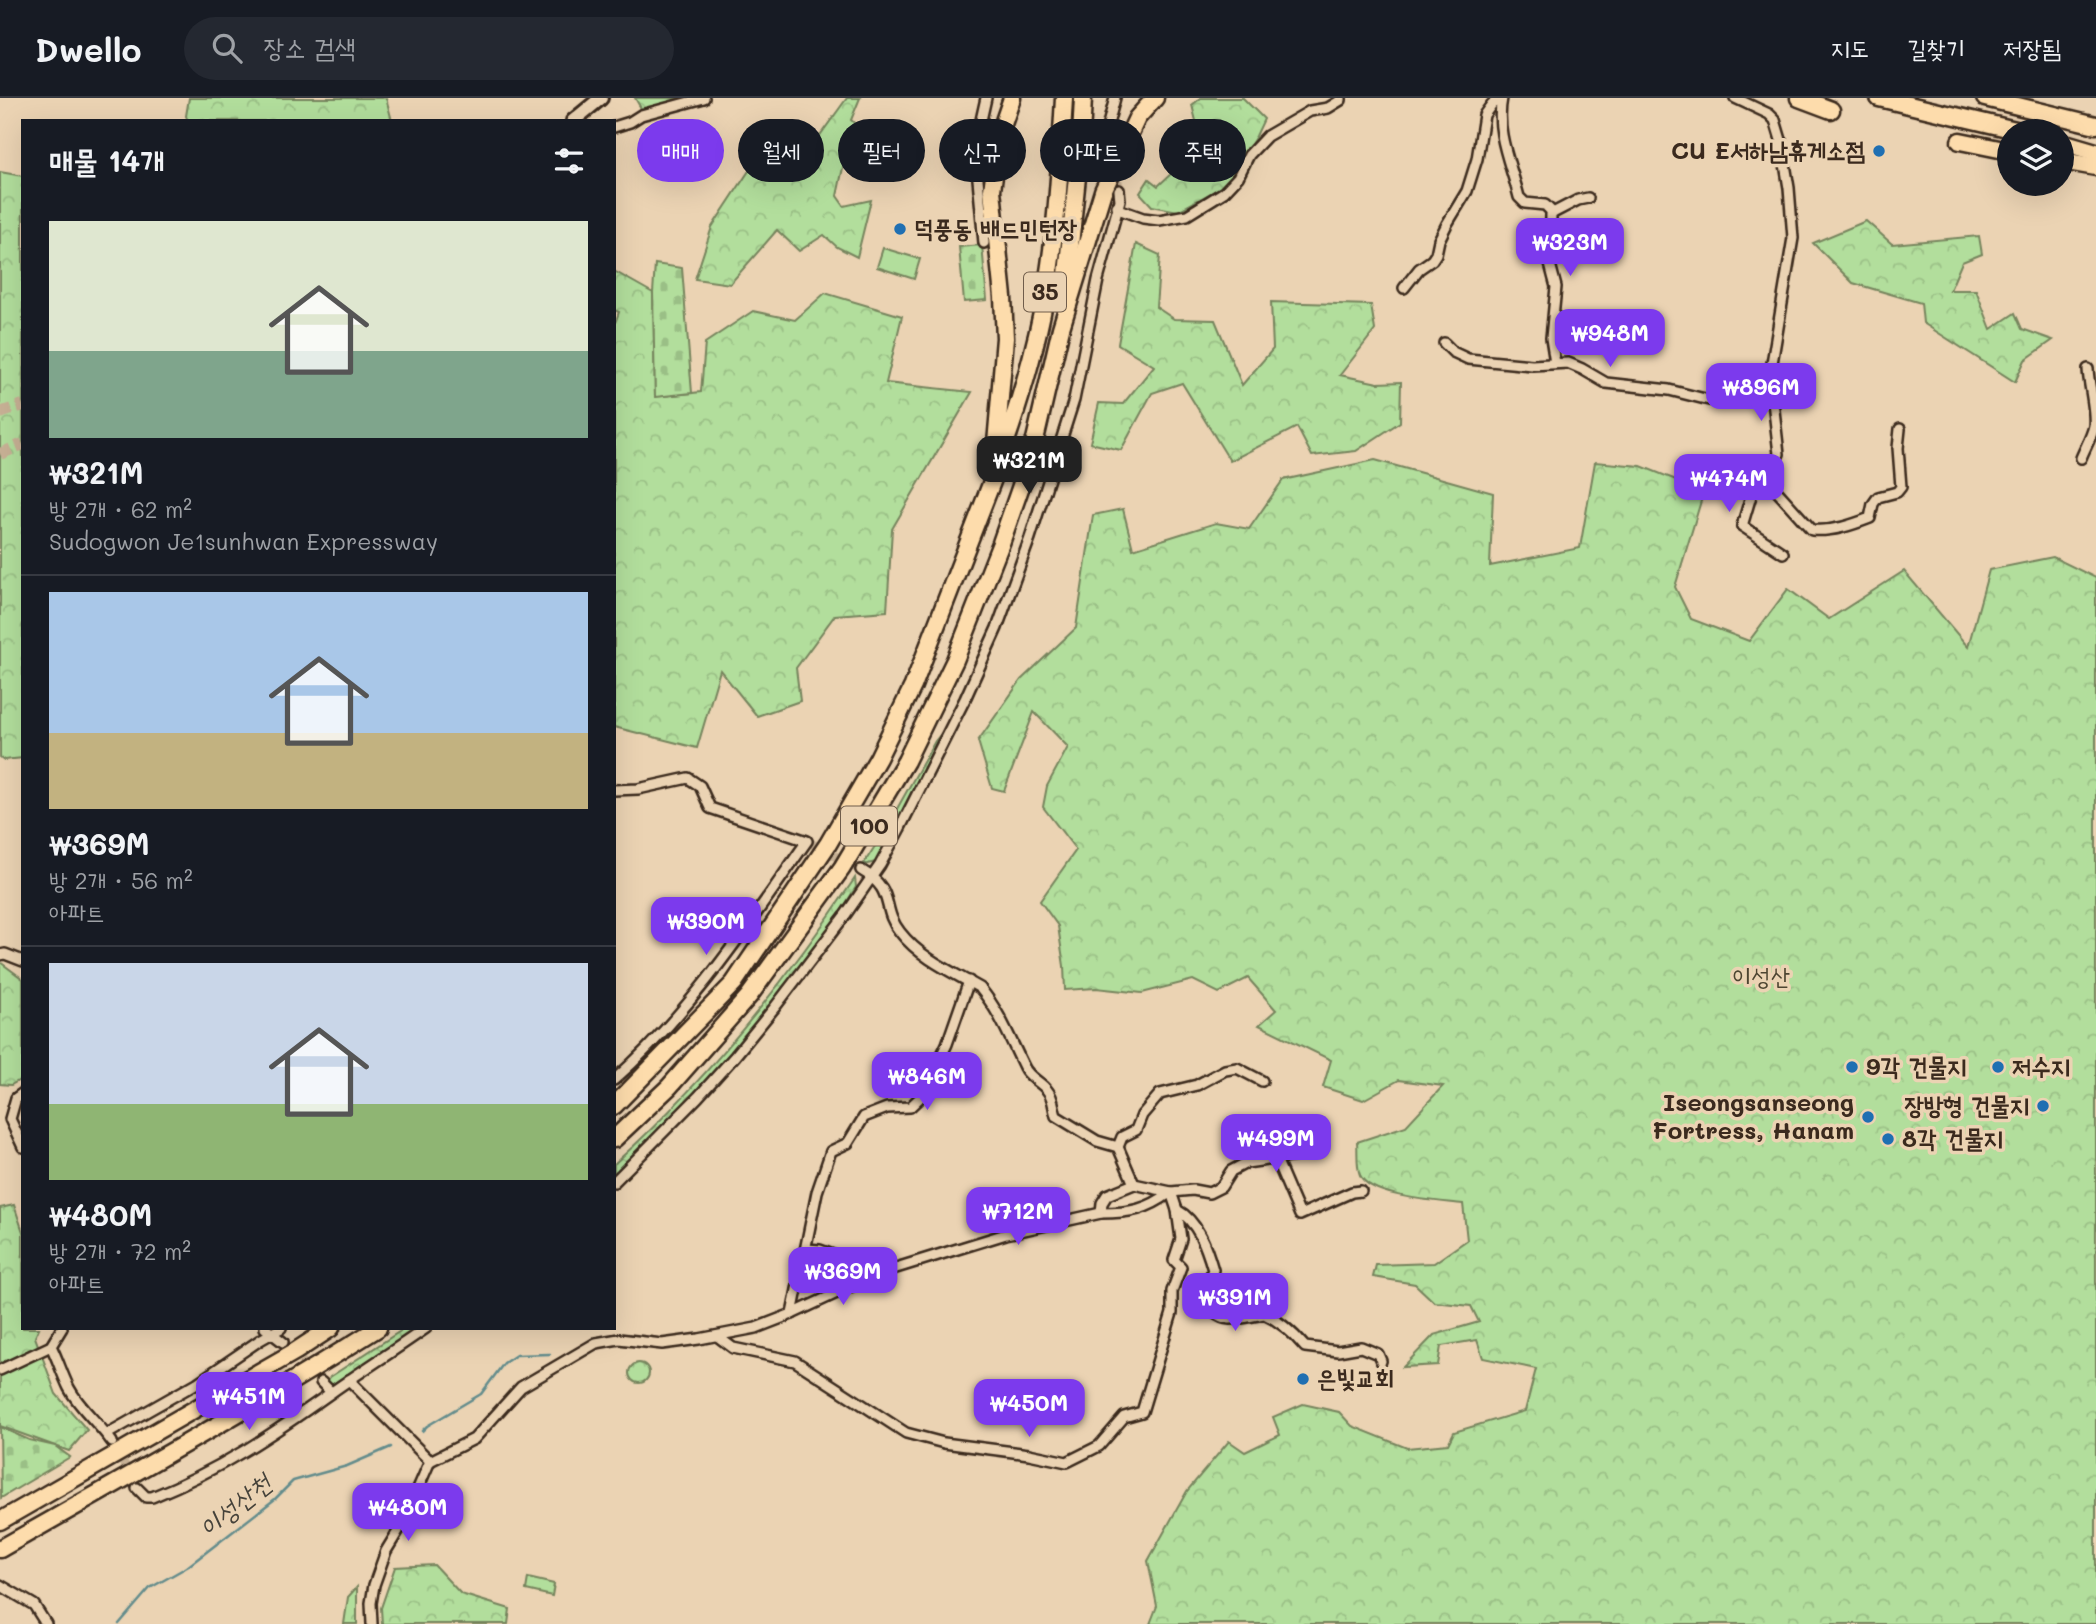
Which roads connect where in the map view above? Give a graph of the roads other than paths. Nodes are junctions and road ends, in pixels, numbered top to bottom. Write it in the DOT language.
graph roads {
  1 [pos="601,98"];
  2 [pos="704,98"];
  3 [pos="986,98"];
  4 [pos="1012,98"];
  5 [pos="1064,98"];
  6 [pos="1083,98"];
  7 [pos="1115,98"];
  8 [pos="1155,98"];
  9 [pos="1341,98"];
  10 [pos="1735,98"];
  11 [pos="1799,98"];
  12 [pos="1880,98"];
  13 [pos="1889,98"];
  14 [pos="1985,98"];
  15 [pos="1502,99"];
  16 [pos="1909,104"];
  17 [pos="1830,110"];
  18 [pos="576,119"];
  19 [pos="1110,119"];
  20 [pos="1997,125"];
  21 [pos="2096,125"];
  22 [pos="616,126"];
  23 [pos="1960,141"];
  24 [pos="2074,146"];
  25 [pos="1997,149"];
  26 [pos="2096,152"];
  27 [pos="2074,163"];
  28 [pos="2096,167"];
  29 [pos="1119,190"];
  30 [pos="1588,198"];
  31 [pos="1116,205"];
  32 [pos="1553,213"];
  33 [pos="984,243"];
  34 [pos="1404,288"];
  35 [pos="1061,328"];
  36 [pos="1444,343"];
  37 [pos="1555,363"];
  38 [pos="2088,369"];
  39 [pos="1771,385"];
  40 [pos="1900,429"];
  41 [pos="2081,458"];
  42 [pos="1768,474"];
  43 [pos="993,479"];
  44 [pos="1783,552"];
  45 [pos="616,790"];
  46 [pos="861,870"];
  47 [pos="871,876"];
  48 [pos="0,955"];
  49 [pos="21,960"];
  50 [pos="968,981"];
  51 [pos="616,1078"];
  52 [pos="1262,1081"];
  53 [pos="21,1094"];
  54 [pos="616,1104"];
  55 [pos="616,1137"];
  56 [pos="21,1143"];
  57 [pos="1118,1147"];
  58 [pos="1310,1151"];
  59 [pos="1276,1159"];
  60 [pos="616,1180"];
  61 [pos="1134,1184"];
  62 [pos="1360,1191"];
  63 [pos="1171,1192"];
  64 [pos="1177,1210"];
  65 [pos="1101,1213"];
  66 [pos="806,1249"];
  67 [pos="880,1273"];
  68 [pos="792,1314"];
  69 [pos="61,1330"];
  70 [pos="328,1330"];
  71 [pos="375,1330"];
  72 [pos="423,1330"];
  73 [pos="268,1331"];
  74 [pos="717,1336"];
  75 [pos="283,1342"];
  76 [pos="51,1346"];
  77 [pos="1381,1361"];
  78 [pos="0,1370"];
  79 [pos="349,1380"];
  80 [pos="321,1382"];
  81 [pos="331,1392"];
  82 [pos="430,1461"];
  83 [pos="137,1488"];
  84 [pos="0,1521"];
  85 [pos="0,1549"];
  86 [pos="0,1585"];
  87 [pos="46,1624"];
  88 [pos="372,1624"];
  1 -- 18 [label="main road"];
  2 -- 22 [label="street"];
  3 -- 33 [label="street"];
  4 -- 43 [label="highway, 100"];
  5 -- 43 [label="highway, 35"];
  6 -- 35 [label="highway, 35"];
  7 -- 19 [label="street"];
  8 -- 35 [label="highway, 100"];
  9 -- 31 [label="street"];
  10 -- 39 [label="street"];
  11 -- 17 [label="highway"];
  12 -- 16 [label="highway"];
  13 -- 16 [label="highway"];
  14 -- 21 [label="highway"];
  15 -- 32 [label="street"];
  15 -- 34 [label="street"];
  16 -- 20 [label="highway"];
  23 -- 25 [label="highway"];
  24 -- 26 [label="highway"];
  27 -- 28 [label="highway"];
  29 -- 31 [label="street"];
  30 -- 32 [label="street"];
  31 -- 47 [label="street"];
  32 -- 37 [label="street"];
  35 -- 55 [label="highway, 100"];
  36 -- 37 [label="street"];
  37 -- 39 [label="street"];
  38 -- 41 [label="street"];
  39 -- 42 [label="street"];
  40 -- 42 [label="street"];
  42 -- 44 [label="street"];
  43 -- 54 [label="highway, 100"];
  45 -- 51 [label="street"];
  46 -- 47 [label="street"];
  47 -- 50 [label="street"];
  47 -- 60 [label="street"];
  48 -- 49 [label="street"];
  50 -- 57 [label="street"];
  50 -- 66 [label="street"];
  52 -- 57 [label="street"];
  53 -- 56 [label="street"];
  57 -- 61 [label="street"];
  58 -- 59 [label="street"];
  59 -- 62 [label="street"];
  59 -- 63 [label="street"];
  61 -- 63 [label="street"];
  61 -- 65 [label="street"];
  63 -- 64 [label="street"];
  63 -- 65 [label="street"];
  64 -- 74 [label="street"];
  64 -- 77 [label="street"];
  65 -- 67 [label="street"];
  66 -- 67 [label="street"];
  66 -- 68 [label="street"];
  67 -- 68 [label="street"];
  68 -- 74 [label="street"];
  69 -- 76 [label="street"];
  70 -- 84 [label="highway"];
  71 -- 85 [label="highway"];
  72 -- 79 [label="street"];
  73 -- 75 [label="street"];
  73 -- 76 [label="street"];
  74 -- 82 [label="street"];
  76 -- 78 [label="street"];
  79 -- 81 [label="street"];
  79 -- 82 [label="street"];
  80 -- 81 [label="street"];
  81 -- 83 [label="street"];
  82 -- 88 [label="street"];
  86 -- 87 [label="street"];
}
